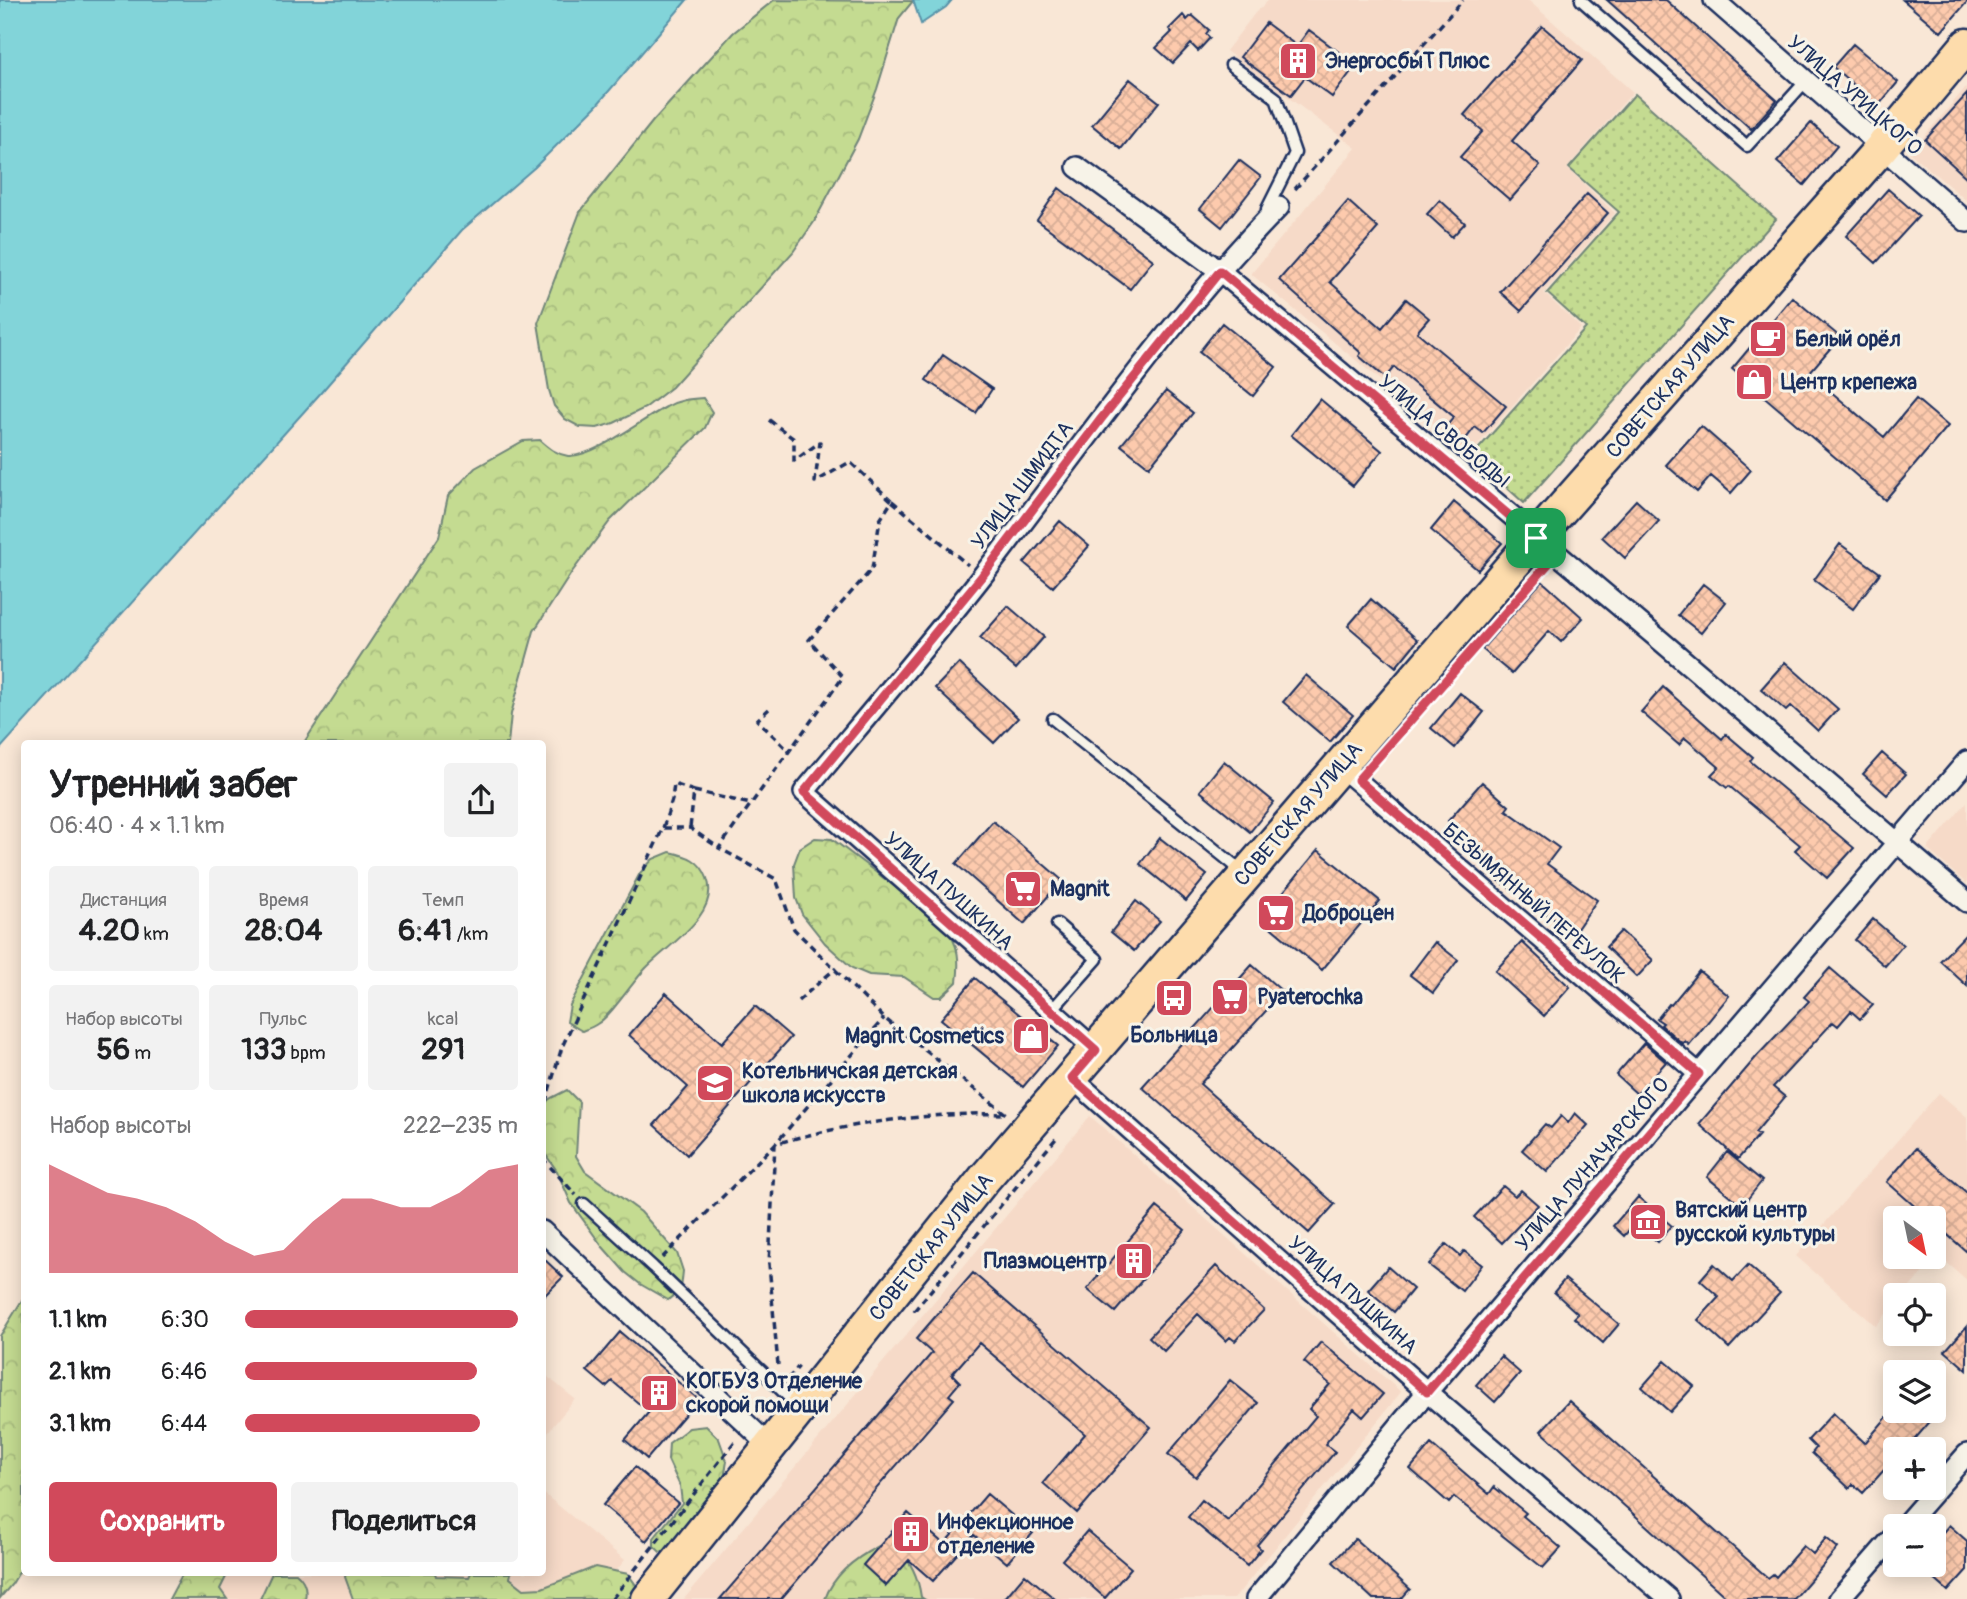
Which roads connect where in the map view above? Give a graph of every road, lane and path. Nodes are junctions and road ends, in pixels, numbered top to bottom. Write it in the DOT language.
graph roads {
  1 [pos="1463,0"];
  2 [pos="1581,0"];
  3 [pos="1714,0"];
  4 [pos="1967,45"];
  5 [pos="1231,65"];
  6 [pos="1805,82"];
  7 [pos="1881,148"];
  8 [pos="1077,167"];
  9 [pos="1279,207"];
  10 [pos="1967,222"];
  11 [pos="1248,239"];
  12 [pos="1220,271"];
  13 [pos="769,420"];
  14 [pos="892,500"];
  15 [pos="1536,538"];
  16 [pos="769,709"];
  17 [pos="1053,719"];
  18 [pos="789,751"];
  19 [pos="1967,761"];
  20 [pos="1339,766"];
  21 [pos="694,791"];
  22 [pos="804,792"];
  23 [pos="751,804"];
  24 [pos="663,828"];
  25 [pos="690,828"];
  26 [pos="1897,841"];
  27 [pos="719,848"];
  28 [pos="1246,874"];
  29 [pos="1967,902"];
  30 [pos="1057,924"];
  31 [pos="836,968"];
  32 [pos="798,1001"];
  33 [pos="1051,1011"];
  34 [pos="1096,1050"];
  35 [pos="1699,1074"];
  36 [pos="1072,1078"];
  37 [pos="546,1101"];
  38 [pos="1065,1127"];
  39 [pos="775,1144"];
  40 [pos="546,1162"];
  41 [pos="584,1204"];
  42 [pos="546,1235"];
  43 [pos="653,1267"];
  44 [pos="907,1320"];
  45 [pos="1427,1392"];
  46 [pos="791,1399"];
  47 [pos="758,1435"];
  48 [pos="1967,1454"];
  49 [pos="1914,1514"];
  50 [pos="1883,1549"];
  51 [pos="612,1599"];
  52 [pos="648,1599"];
  53 [pos="1256,1599"];
  54 [pos="1669,1599"];
  55 [pos="1839,1599"];
  1 -- 9 [label="path"];
  2 -- 6 [label="lane"];
  3 -- 6 [label="street, УЛИЦА УРИЦКОГО"];
  4 -- 7 [label="main road, СОВЕТСКАЯ УЛИЦА"];
  5 -- 11 [label="lane"];
  6 -- 7 [label="street, УЛИЦА УРИЦКОГО"];
  7 -- 10 [label="street, УЛИЦА УРИЦКОГО"];
  7 -- 15 [label="main road, СОВЕТСКАЯ УЛИЦА"];
  8 -- 12 [label="street, УЛИЦА СВОБОДЫ"];
  9 -- 11 [label="street, УЛИЦА ШМИДТА"];
  11 -- 12 [label="street, УЛИЦА ШМИДТА"];
  12 -- 15 [label="street, УЛИЦА СВОБОДЫ"];
  12 -- 22 [label="street, УЛИЦА ШМИДТА"];
  13 -- 14 [label="path"];
  15 -- 20 [label="main road, СОВЕТСКАЯ УЛИЦА"];
  15 -- 26 [label="street, УЛИЦА СВОБОДЫ"];
  16 -- 18 [label="path"];
  17 -- 28 [label="lane"];
  19 -- 26 [label="street, УЛИЦА ЛУНАЧАРСКОГО"];
  20 -- 28 [label="main road, СОВЕТСКАЯ УЛИЦА"];
  20 -- 35 [label="street, БЕЗЫМЯННЫЙ ПЕРЕУЛОК"];
  21 -- 23 [label="path"];
  21 -- 24 [label="path"];
  21 -- 25 [label="path"];
  22 -- 33 [label="street, УЛИЦА ПУШКИНА"];
  24 -- 25 [label="path"];
  24 -- 37 [label="path"];
  25 -- 27 [label="path"];
  26 -- 29 [label="street, УЛИЦА СВОБОДЫ"];
  26 -- 35 [label="street, УЛИЦА ЛУНАЧАРСКОГО"];
  28 -- 34 [label="main road, СОВЕТСКАЯ УЛИЦА"];
  30 -- 33 [label="lane"];
  31 -- 32 [label="path"];
  33 -- 34 [label="street, УЛИЦА ПУШКИНА"];
  34 -- 36 [label="main road, СОВЕТСКАЯ УЛИЦА"];
  35 -- 45 [label="street, УЛИЦА ЛУНАЧАРСКОГО"];
  36 -- 45 [label="street, УЛИЦА ПУШКИНА"];
  36 -- 46 [label="main road, СОВЕТСКАЯ УЛИЦА"];
  38 -- 44 [label="path"];
  39 -- 39 [label="path"];
  39 -- 43 [label="path"];
  39 -- 46 [label="path"];
  40 -- 41 [label="path"];
  41 -- 43 [label="lane"];
  42 -- 47 [label="street"];
  43 -- 46 [label="lane"];
  45 -- 53 [label="street, УЛИЦА ЛУНАЧАРСКОГО"];
  45 -- 54 [label="street, УЛИЦА ПУШКИНА"];
  46 -- 47 [label="main road, СОВЕТСКАЯ УЛИЦА"];
  47 -- 51 [label="path"];
  47 -- 52 [label="main road, СОВЕТСКАЯ УЛИЦА"];
  48 -- 49 [label="street"];
  50 -- 55 [label="street"];
}
